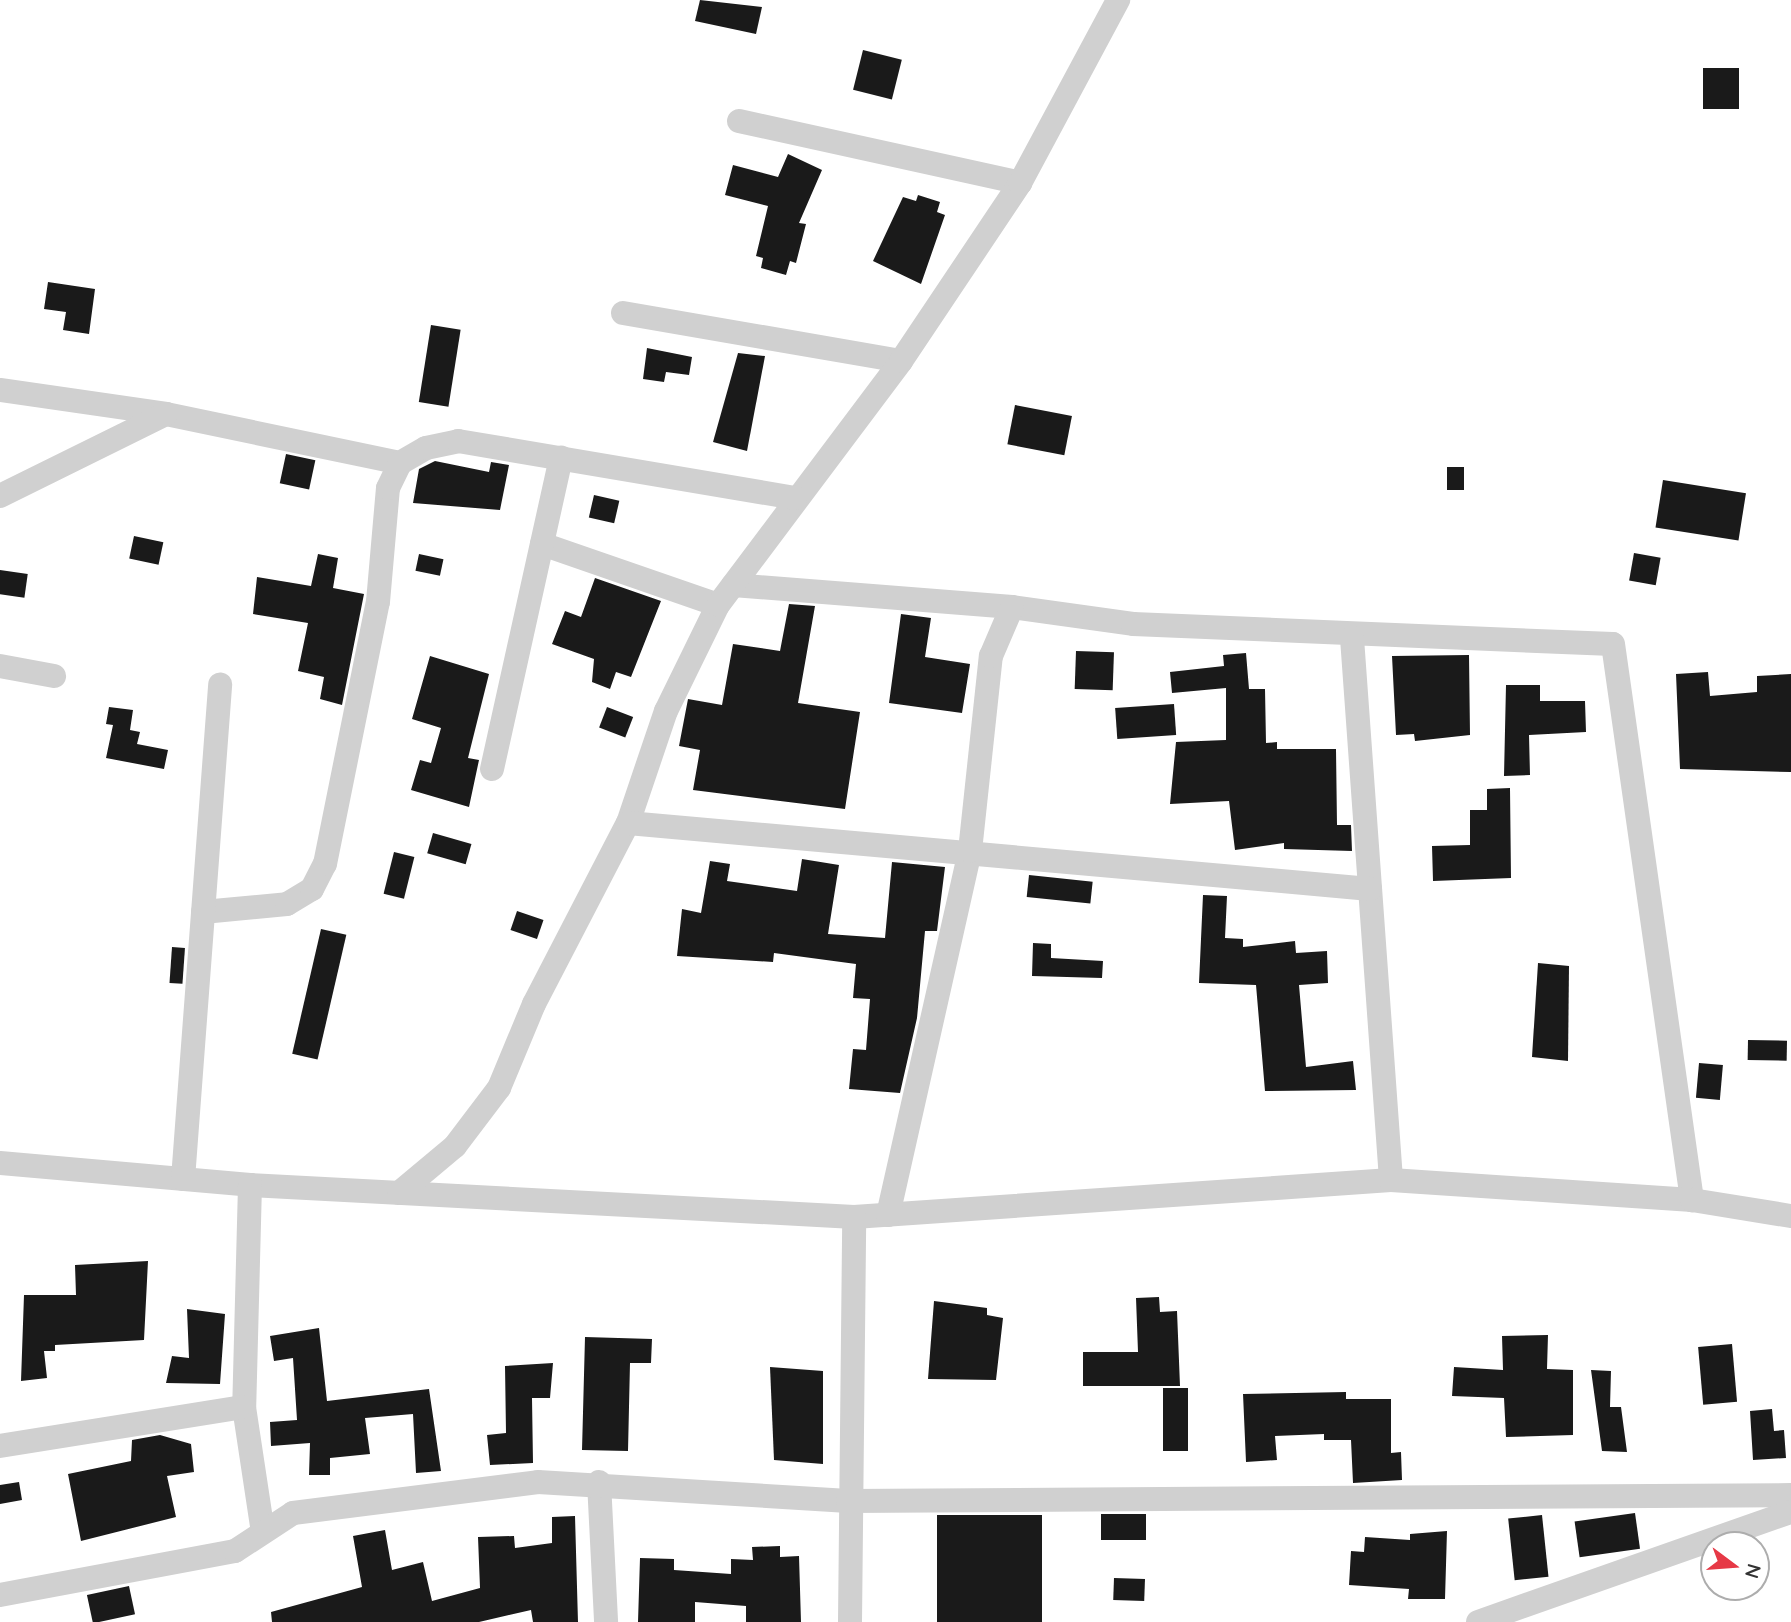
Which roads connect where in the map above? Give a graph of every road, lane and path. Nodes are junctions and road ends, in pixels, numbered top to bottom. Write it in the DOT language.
graph roads {
  1 [pos="1118,0"];
  2 [pos="739,121"];
  3 [pos="1020,183"];
  4 [pos="623,313"];
  5 [pos="901,361"];
  6 [pos="0,390"];
  7 [pos="166,414"];
  8 [pos="561,458"];
  9 [pos="400,463"];
  10 [pos="0,496"];
  11 [pos="795,498"];
  12 [pos="542,544"];
  13 [pos="733,585"];
  14 [pos="718,605"];
  15 [pos="1013,607"];
  16 [pos="1352,638"];
  17 [pos="0,666"];
  18 [pos="54,676"];
  19 [pos="220,684"];
  20 [pos="492,769"];
  21 [pos="628,823"];
  22 [pos="970,851"];
  23 [pos="1370,889"];
  24 [pos="202,912"];
  25 [pos="0,1163"];
  26 [pos="183,1179"];
  27 [pos="1391,1180"];
  28 [pos="250,1185"];
  29 [pos="399,1193"];
  30 [pos="1692,1200"];
  31 [pos="888,1215"];
  32 [pos="1791,1216"];
  33 [pos="854,1217"];
  34 [pos="244,1407"];
  35 [pos="0,1446"];
  36 [pos="598,1482"];
  37 [pos="1791,1495"];
  38 [pos="848,1501"];
  39 [pos="1791,1513"];
  40 [pos="263,1532"];
  41 [pos="0,1595"];
  42 [pos="606,1622"];
  43 [pos="850,1622"];
  44 [pos="1478,1622"];
  1 -- 3 [label="street"];
  2 -- 3 [label="street"];
  3 -- 5 [label="street"];
  4 -- 5 [label="street"];
  5 -- 11 [label="street"];
  6 -- 7 [label="street"];
  7 -- 9 [label="street"];
  7 -- 10 [label="street"];
  8 -- 9 [label="street"];
  8 -- 11 [label="street"];
  8 -- 12 [label="street"];
  9 -- 24 [label="street"];
  11 -- 13 [label="street"];
  12 -- 14 [label="street"];
  12 -- 20 [label="street"];
  13 -- 14 [label="street"];
  13 -- 15 [label="street"];
  14 -- 21 [label="street"];
  15 -- 16 [label="street"];
  15 -- 22 [label="street"];
  16 -- 23 [label="street"];
  16 -- 30 [label="street"];
  17 -- 18 [label="street"];
  19 -- 24 [label="street"];
  21 -- 22 [label="street"];
  21 -- 29 [label="street"];
  22 -- 23 [label="street"];
  22 -- 31 [label="street"];
  23 -- 27 [label="street"];
  24 -- 26 [label="street"];
  25 -- 26 [label="street"];
  26 -- 28 [label="street"];
  27 -- 30 [label="street"];
  27 -- 31 [label="street"];
  28 -- 29 [label="street"];
  28 -- 34 [label="street"];
  29 -- 33 [label="street"];
  30 -- 32 [label="street"];
  31 -- 33 [label="street"];
  33 -- 38 [label="street"];
  34 -- 35 [label="street"];
  34 -- 40 [label="street"];
  36 -- 38 [label="street"];
  36 -- 40 [label="street"];
  36 -- 42 [label="street"];
  37 -- 38 [label="street"];
  38 -- 43 [label="street"];
  39 -- 44 [label="street"];
  40 -- 41 [label="street"];
}
